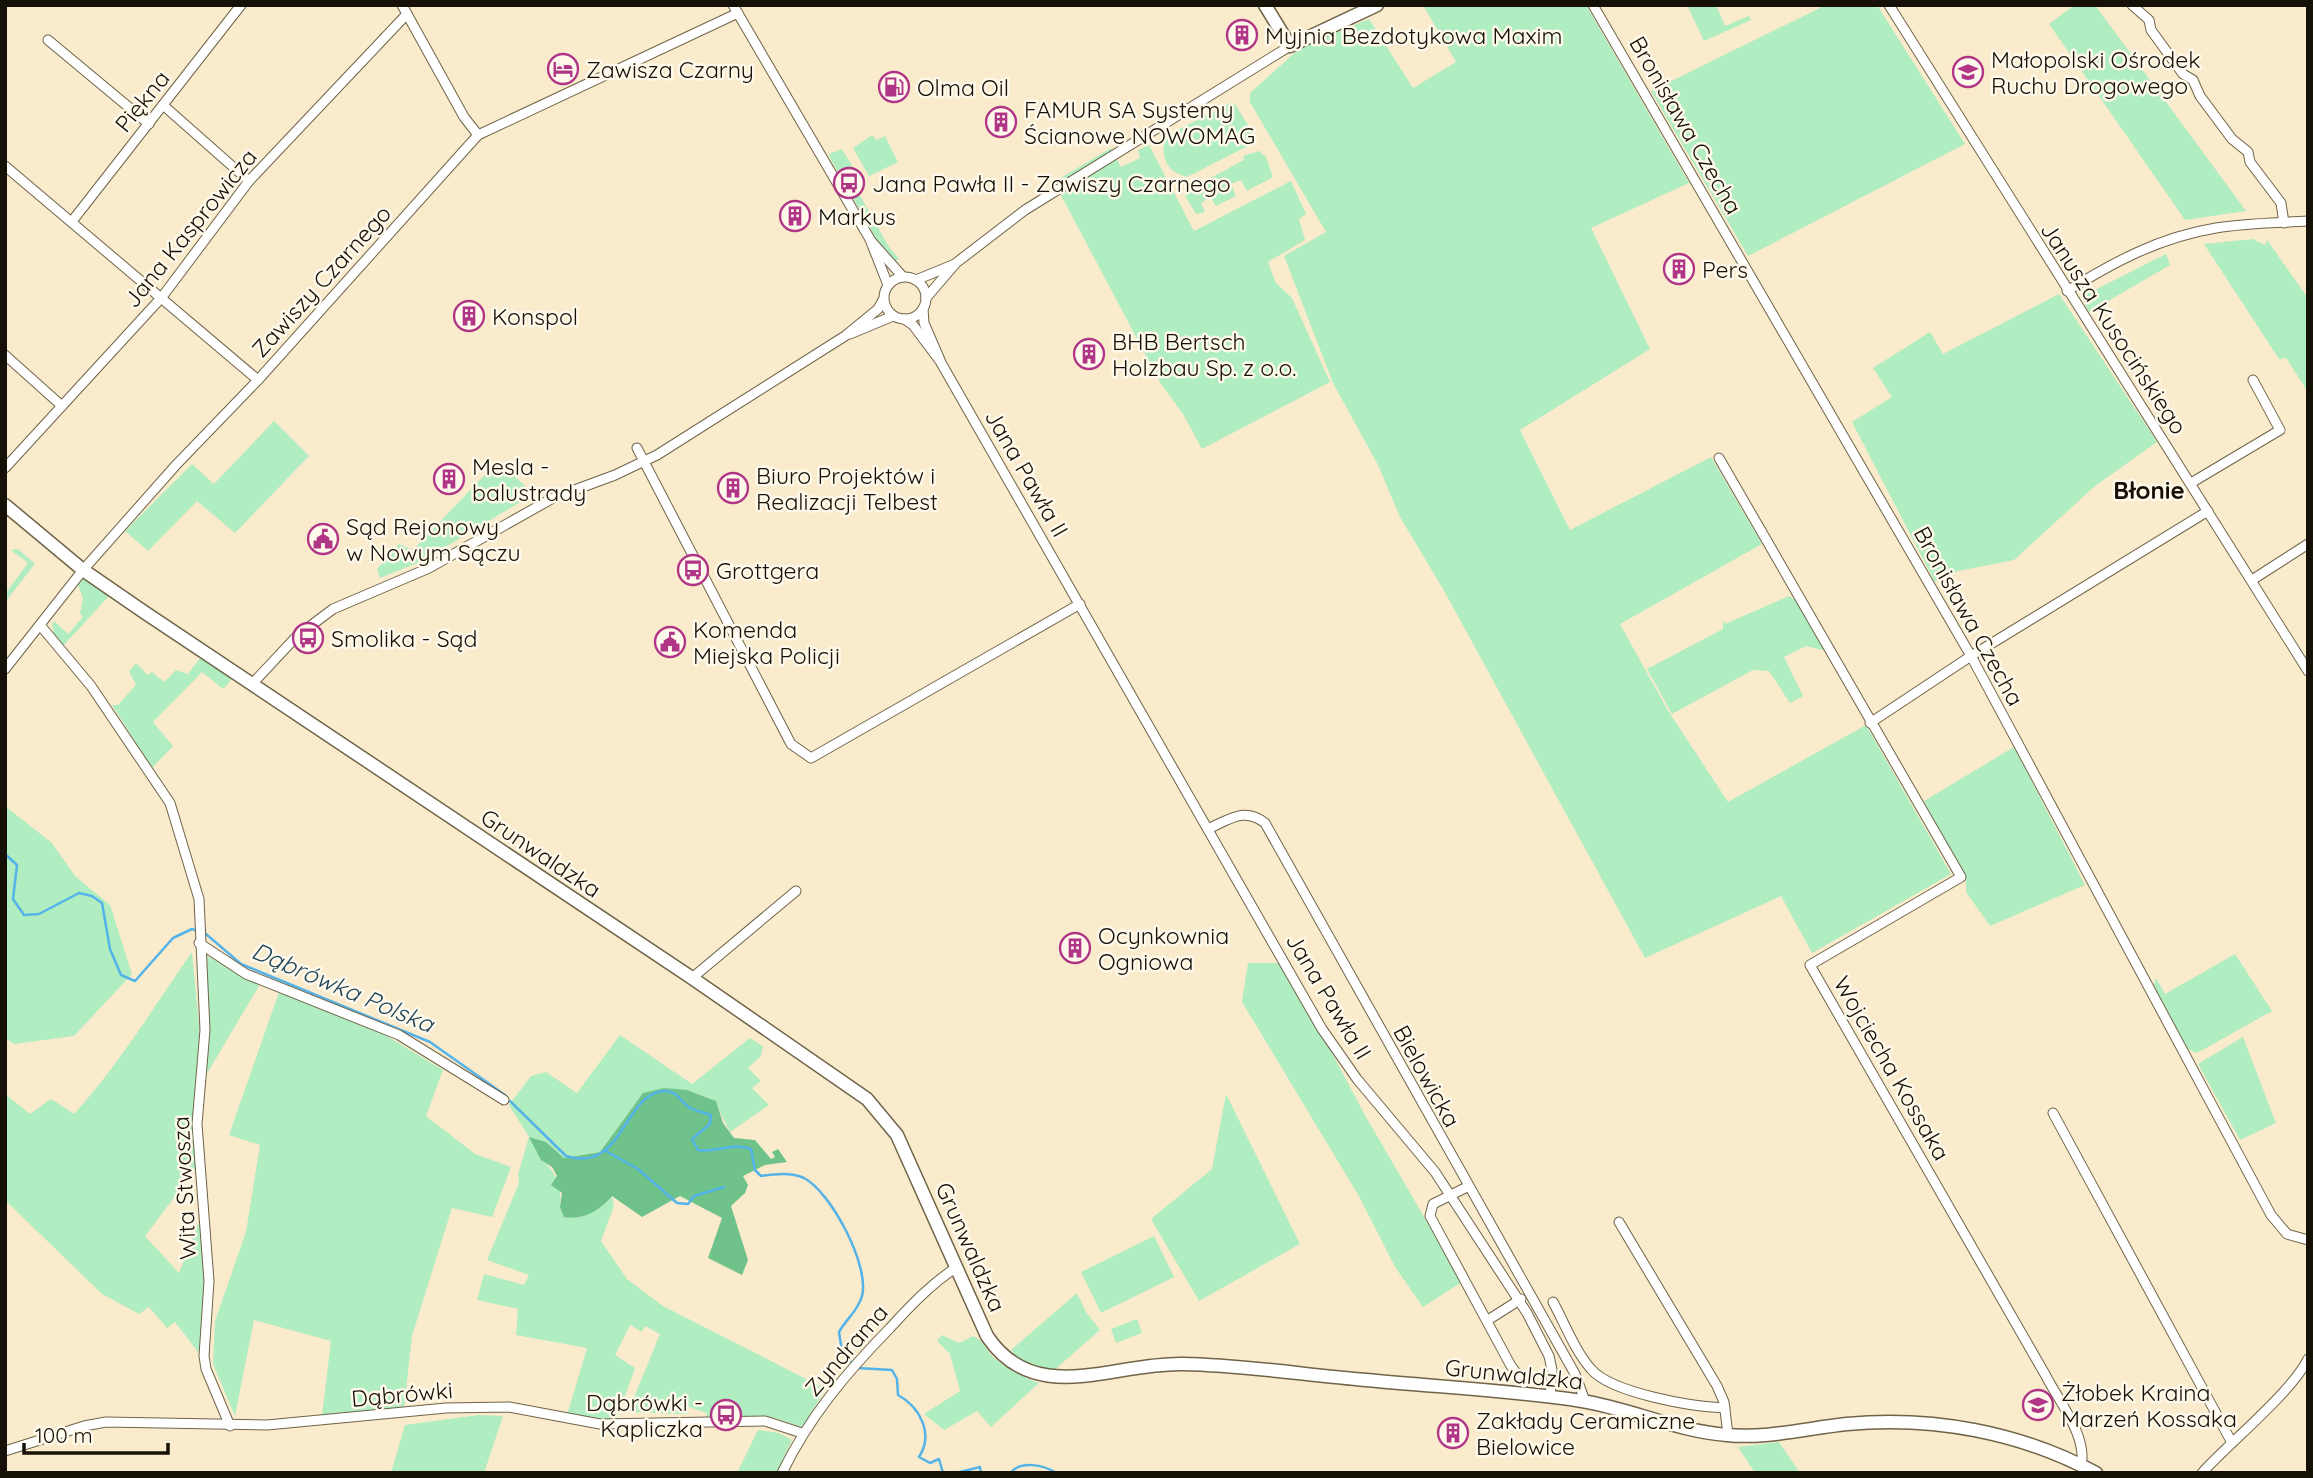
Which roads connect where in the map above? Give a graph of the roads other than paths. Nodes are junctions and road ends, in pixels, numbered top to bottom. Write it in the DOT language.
graph roads {
  1 [pos="241,5"];
  2 [pos="1265,5"];
  3 [pos="1377,5"];
  4 [pos="1593,5"];
  5 [pos="1889,5"];
  6 [pos="2132,5"];
  7 [pos="736,9"];
  8 [pos="404,10"];
  9 [pos="48,40"];
  10 [pos="1290,46"];
  11 [pos="163,105"];
  12 [pos="149,124"];
  13 [pos="478,135"];
  14 [pos="7,171"];
  15 [pos="249,181"];
  16 [pos="73,220"];
  17 [pos="2308,221"];
  18 [pos="2284,223"];
  19 [pos="871,241"];
  20 [pos="956,263"];
  21 [pos="903,277"];
  22 [pos="916,281"];
  23 [pos="888,285"];
  24 [pos="2067,291"];
  25 [pos="162,297"];
  26 [pos="926,298"];
  27 [pos="883,300"];
  28 [pos="923,309"];
  29 [pos="893,316"];
  30 [pos="904,320"];
  31 [pos="845,336"];
  32 [pos="5,355"];
  33 [pos="940,361"];
  34 [pos="258,380"];
  35 [pos="2253,380"];
  36 [pos="62,406"];
  37 [pos="637,448"];
  38 [pos="1720,458"];
  39 [pos="644,462"];
  40 [pos="5,468"];
  41 [pos="2191,482"];
  42 [pos="5,505"];
  43 [pos="2208,511"];
  44 [pos="2308,544"];
  45 [pos="83,570"];
  46 [pos="2252,580"];
  47 [pos="1080,604"];
  48 [pos="40,625"];
  49 [pos="1971,656"];
  50 [pos="5,668"];
  51 [pos="2308,671"];
  52 [pos="253,683"];
  53 [pos="1870,723"];
  54 [pos="1210,828"];
  55 [pos="796,891"];
  56 [pos="199,940"];
  57 [pos="692,978"];
  58 [pos="504,1100"];
  59 [pos="2053,1113"];
  60 [pos="1467,1187"];
  61 [pos="1452,1195"];
  62 [pos="1619,1222"];
  63 [pos="2308,1240"];
  64 [pos="957,1267"];
  65 [pos="1530,1296"];
  66 [pos="1518,1301"];
  67 [pos="1553,1303"];
  68 [pos="1489,1320"];
  69 [pos="2308,1359"];
  70 [pos="1524,1383"];
  71 [pos="1550,1397"];
  72 [pos="1585,1401"];
  73 [pos="1725,1408"];
  74 [pos="230,1426"];
  75 [pos="802,1433"];
  76 [pos="1728,1435"];
  77 [pos="2231,1441"];
  78 [pos="5,1451"];
  79 [pos="2081,1465"];
  80 [pos="782,1473"];
  81 [pos="2096,1473"];
  82 [pos="2202,1473"];
  1 -- 11 [label="street, Piękna"];
  2 -- 10 [label="street"];
  3 -- 10 [label="street"];
  4 -- 49 [label="street, Bronisława Czecha"];
  5 -- 24 [label="street, Janusza Kusocińskiego"];
  6 -- 18 [label="street"];
  7 -- 13 [label="street, Zawiszy Czarnego"];
  7 -- 19 [label="street"];
  8 -- 13 [label="street"];
  8 -- 15 [label="street, Jana Kasprowicza"];
  9 -- 12 [label="street"];
  10 -- 20 [label="street"];
  11 -- 12 [label="street, Piękna"];
  11 -- 15 [label="street"];
  12 -- 16 [label="street, Piękna"];
  13 -- 34 [label="street, Zawiszy Czarnego"];
  14 -- 16 [label="street"];
  15 -- 25 [label="street, Jana Kasprowicza"];
  16 -- 25 [label="street"];
  17 -- 18 [label="street"];
  18 -- 24 [label="street"];
  19 -- 21 [label="street"];
  19 -- 23 [label="street"];
  20 -- 22 [label="street"];
  20 -- 26 [label="street"];
  21 -- 22 [label="street"];
  21 -- 23 [label="street"];
  22 -- 26 [label="street"];
  23 -- 27 [label="street"];
  24 -- 41 [label="street, Janusza Kusocińskiego"];
  25 -- 34 [label="street"];
  25 -- 36 [label="street, Jana Kasprowicza"];
  26 -- 28 [label="street"];
  27 -- 29 [label="street"];
  27 -- 31 [label="street"];
  28 -- 30 [label="street"];
  28 -- 33 [label="street, Jana Pawła II"];
  29 -- 30 [label="street"];
  29 -- 31 [label="street"];
  30 -- 33 [label="street, Jana Pawła II"];
  31 -- 39 [label="street"];
  32 -- 36 [label="street"];
  33 -- 47 [label="street, Jana Pawła II"];
  34 -- 45 [label="street, Zawiszy Czarnego"];
  35 -- 41 [label="street"];
  36 -- 40 [label="street, Jana Kasprowicza"];
  37 -- 39 [label="street"];
  38 -- 53 [label="street"];
  39 -- 47 [label="street"];
  39 -- 52 [label="street"];
  41 -- 43 [label="street, Janusza Kusocińskiego"];
  42 -- 45 [label="street, Grunwaldzka"];
  43 -- 46 [label="street, Janusza Kusocińskiego"];
  43 -- 49 [label="street"];
  44 -- 46 [label="street"];
  45 -- 48 [label="street, Zawiszy Czarnego"];
  45 -- 52 [label="street, Grunwaldzka"];
  46 -- 51 [label="street, Janusza Kusocińskiego"];
  47 -- 54 [label="street, Jana Pawła II"];
  48 -- 50 [label="street, Zawiszy Czarnego"];
  48 -- 56 [label="street, Wita Stwosza"];
  49 -- 53 [label="street"];
  49 -- 63 [label="street, Bronisława Czecha"];
  52 -- 57 [label="street, Grunwaldzka"];
  53 -- 79 [label="street, Wojciecha Kossaka"];
  54 -- 60 [label="street, Bielowicka"];
  54 -- 61 [label="street, Jana Pawła II"];
  55 -- 57 [label="street"];
  56 -- 58 [label="street"];
  56 -- 74 [label="street, Wita Stwosza"];
  57 -- 64 [label="street, Grunwaldzka"];
  59 -- 77 [label="street"];
  60 -- 61 [label="street"];
  60 -- 65 [label="street, Bielowicka"];
  61 -- 66 [label="street, Jana Pawła II"];
  61 -- 68 [label="street"];
  62 -- 73 [label="street"];
  64 -- 71 [label="street, Grunwaldzka"];
  64 -- 75 [label="street, Zyndrama"];
  65 -- 66 [label="street"];
  65 -- 72 [label="street, Bielowicka"];
  66 -- 68 [label="street"];
  66 -- 71 [label="street, Jana Pawła II"];
  67 -- 73 [label="street"];
  68 -- 70 [label="street"];
  69 -- 77 [label="street"];
  71 -- 72 [label="street, Grunwaldzka"];
  72 -- 76 [label="street, Grunwaldzka"];
  73 -- 76 [label="street"];
  74 -- 75 [label="street, Dąbrówki"];
  74 -- 78 [label="street, Dąbrówki"];
  75 -- 80 [label="street, Zyndrama"];
  76 -- 79 [label="street, Grunwaldzka"];
  77 -- 82 [label="street"];
  79 -- 81 [label="street, Grunwaldzka"];
}
